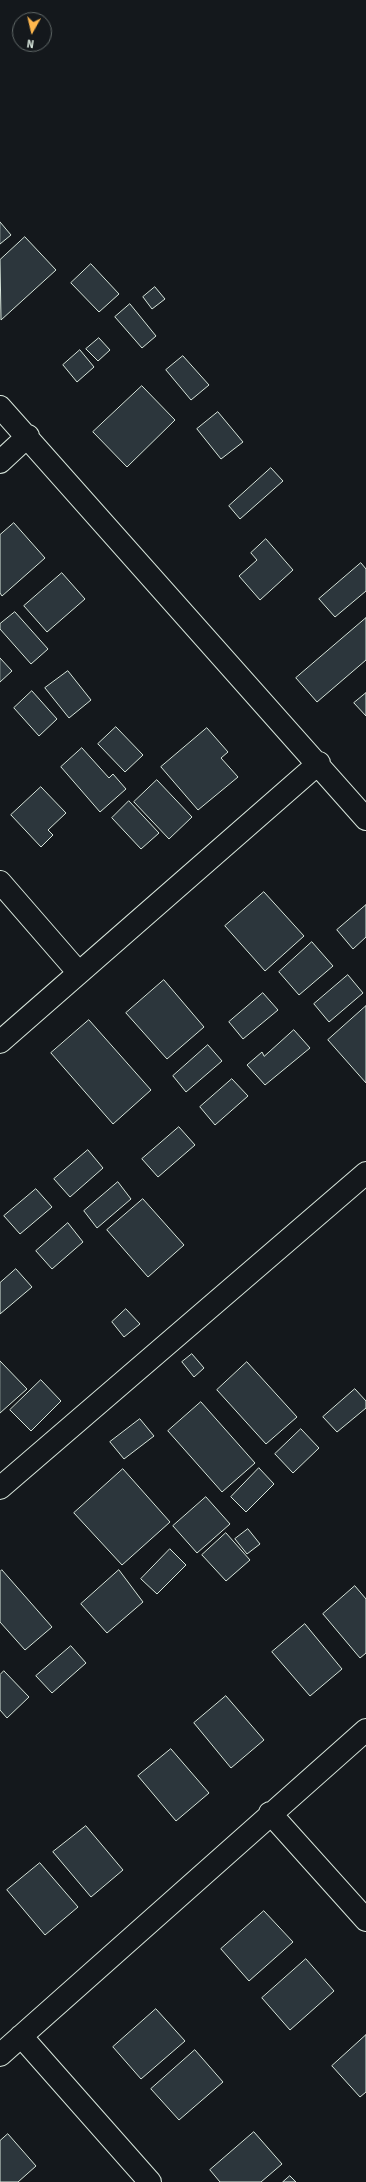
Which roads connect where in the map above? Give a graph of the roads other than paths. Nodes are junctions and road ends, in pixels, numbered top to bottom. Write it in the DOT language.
graph roads {
  1 [pos="0,407"];
  2 [pos="28,436"];
  3 [pos="0,462"];
  4 [pos="319,763"];
  5 [pos="366,818"];
  6 [pos="0,882"];
  7 [pos="79,973"];
  8 [pos="0,1042"];
  9 [pos="366,1173"];
  10 [pos="0,1488"];
  11 [pos="366,1730"];
  12 [pos="270,1813"];
  13 [pos="366,1920"];
  14 [pos="21,2036"];
  15 [pos="0,2055"];
  16 [pos="150,2182"];
  1 -- 2 [label="street"];
  2 -- 3 [label="street"];
  2 -- 4 [label="street"];
  4 -- 5 [label="street"];
  4 -- 7 [label="street"];
  6 -- 7 [label="street"];
  7 -- 8 [label="street"];
  9 -- 10 [label="street"];
  11 -- 12 [label="street"];
  12 -- 13 [label="street"];
  12 -- 14 [label="street"];
  14 -- 15 [label="street"];
  14 -- 16 [label="street"];
}
